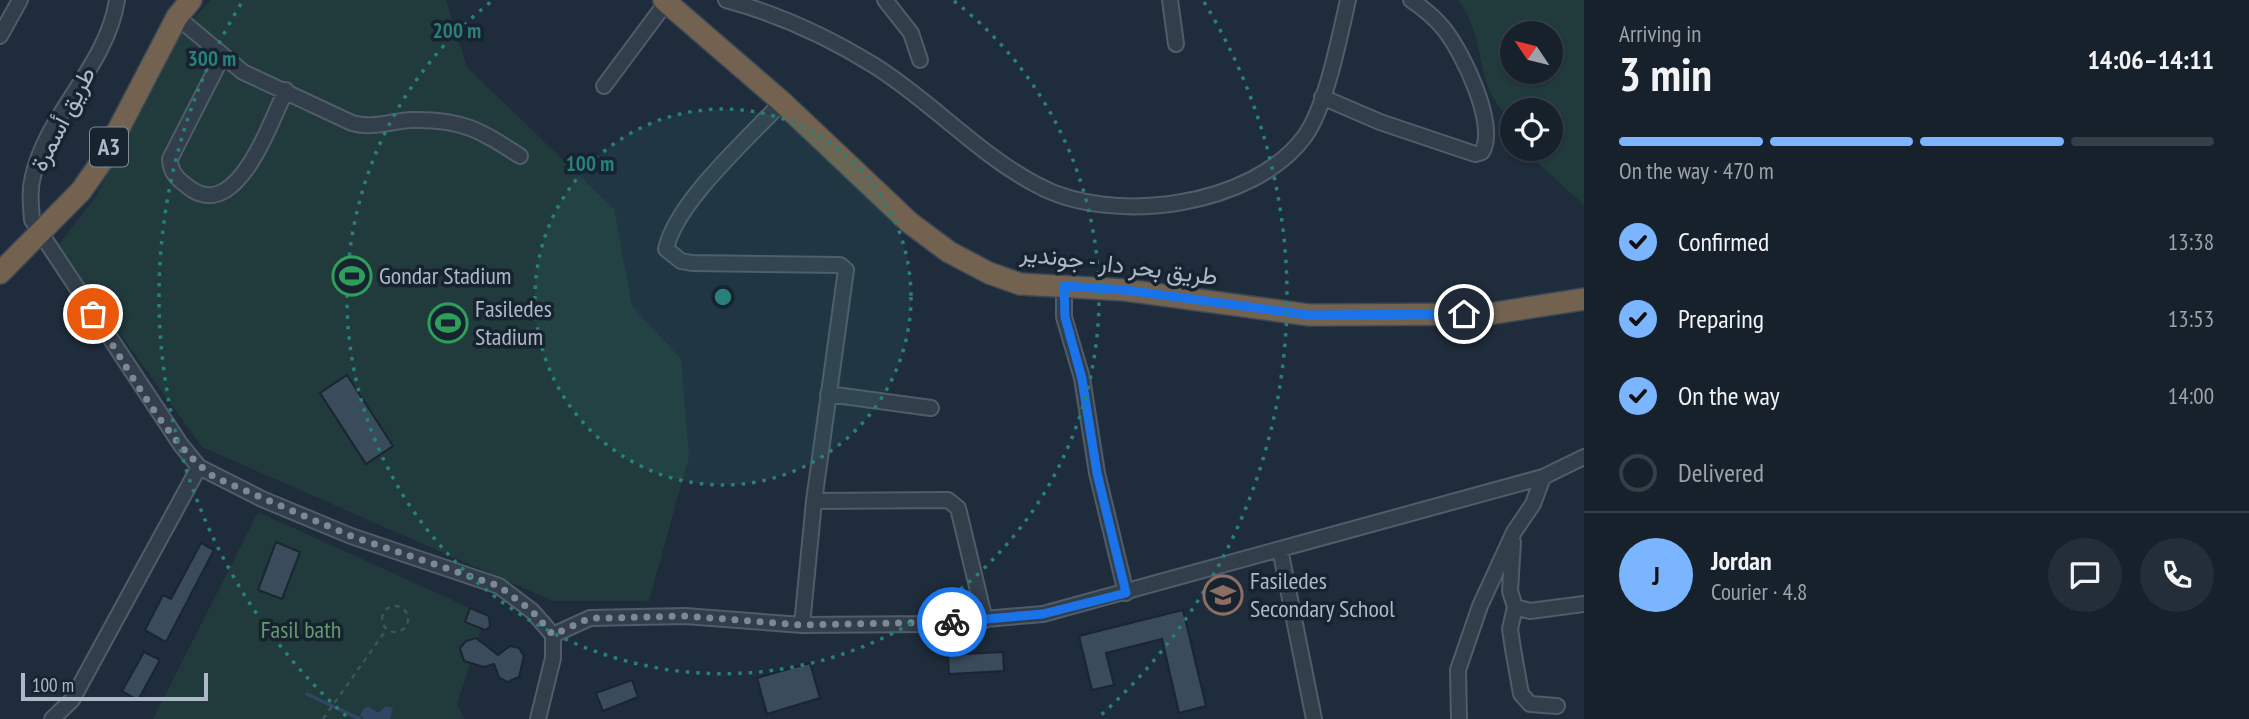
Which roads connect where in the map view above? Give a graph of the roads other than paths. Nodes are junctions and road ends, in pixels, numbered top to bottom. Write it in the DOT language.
graph roads {
  1 [pos="20,0"];
  2 [pos="117,0"];
  3 [pos="191,0"];
  4 [pos="666,0"];
  5 [pos="726,0"];
  6 [pos="885,0"];
  7 [pos="1170,0"];
  8 [pos="1348,0"];
  9 [pos="1411,0"];
  10 [pos="177,17"];
  11 [pos="0,36"];
  12 [pos="1176,44"];
  13 [pos="222,57"];
  14 [pos="920,60"];
  15 [pos="604,86"];
  16 [pos="286,90"];
  17 [pos="1322,97"];
  18 [pos="782,102"];
  19 [pos="520,156"];
  20 [pos="39,231"];
  21 [pos="0,274"];
  22 [pos="1064,286"];
  23 [pos="1584,299"];
  24 [pos="828,394"];
  25 [pos="931,408"];
  26 [pos="1584,457"];
  27 [pos="199,467"];
  28 [pos="1543,477"];
  29 [pos="814,501"];
  30 [pos="1514,532"];
  31 [pos="1280,549"];
  32 [pos="1126,593"];
  33 [pos="1584,604"];
  34 [pos="1516,607"];
  35 [pos="985,620"];
  36 [pos="802,625"];
  37 [pos="553,635"];
  38 [pos="1557,706"];
  39 [pos="52,719"];
  40 [pos="538,719"];
  41 [pos="1314,719"];
  42 [pos="1459,719"];
  1 -- 11 [label="street"];
  2 -- 20 [label="street, طريق أسمرة"];
  3 -- 10 [label="highway, A3"];
  4 -- 15 [label="street"];
  4 -- 18 [label="highway, طريق بحر دار - جوندير"];
  5 -- 17 [label="street"];
  6 -- 14 [label="street"];
  7 -- 12 [label="street"];
  8 -- 17 [label="street"];
  9 -- 17 [label="street"];
  10 -- 13 [label="street"];
  10 -- 20 [label="highway, A3"];
  13 -- 16 [label="street"];
  13 -- 16 [label="street"];
  16 -- 19 [label="street"];
  18 -- 22 [label="highway, طريق بحر دار - جوندير"];
  18 -- 24 [label="street"];
  20 -- 21 [label="highway, A3"];
  20 -- 27 [label="street, طريق أسمرة"];
  22 -- 23 [label="highway, طريق بحر دار - جوندير"];
  22 -- 32 [label="street"];
  24 -- 25 [label="street"];
  24 -- 29 [label="street"];
  26 -- 28 [label="street"];
  27 -- 37 [label="street, طريق أسمرة"];
  27 -- 39 [label="street"];
  28 -- 30 [label="street"];
  28 -- 31 [label="street"];
  29 -- 35 [label="street"];
  29 -- 36 [label="street"];
  30 -- 34 [label="street"];
  30 -- 42 [label="street"];
  31 -- 32 [label="street"];
  31 -- 41 [label="street"];
  32 -- 35 [label="street"];
  33 -- 34 [label="street"];
  34 -- 38 [label="street"];
  35 -- 36 [label="street"];
  36 -- 37 [label="street"];
  37 -- 40 [label="street"];
}
